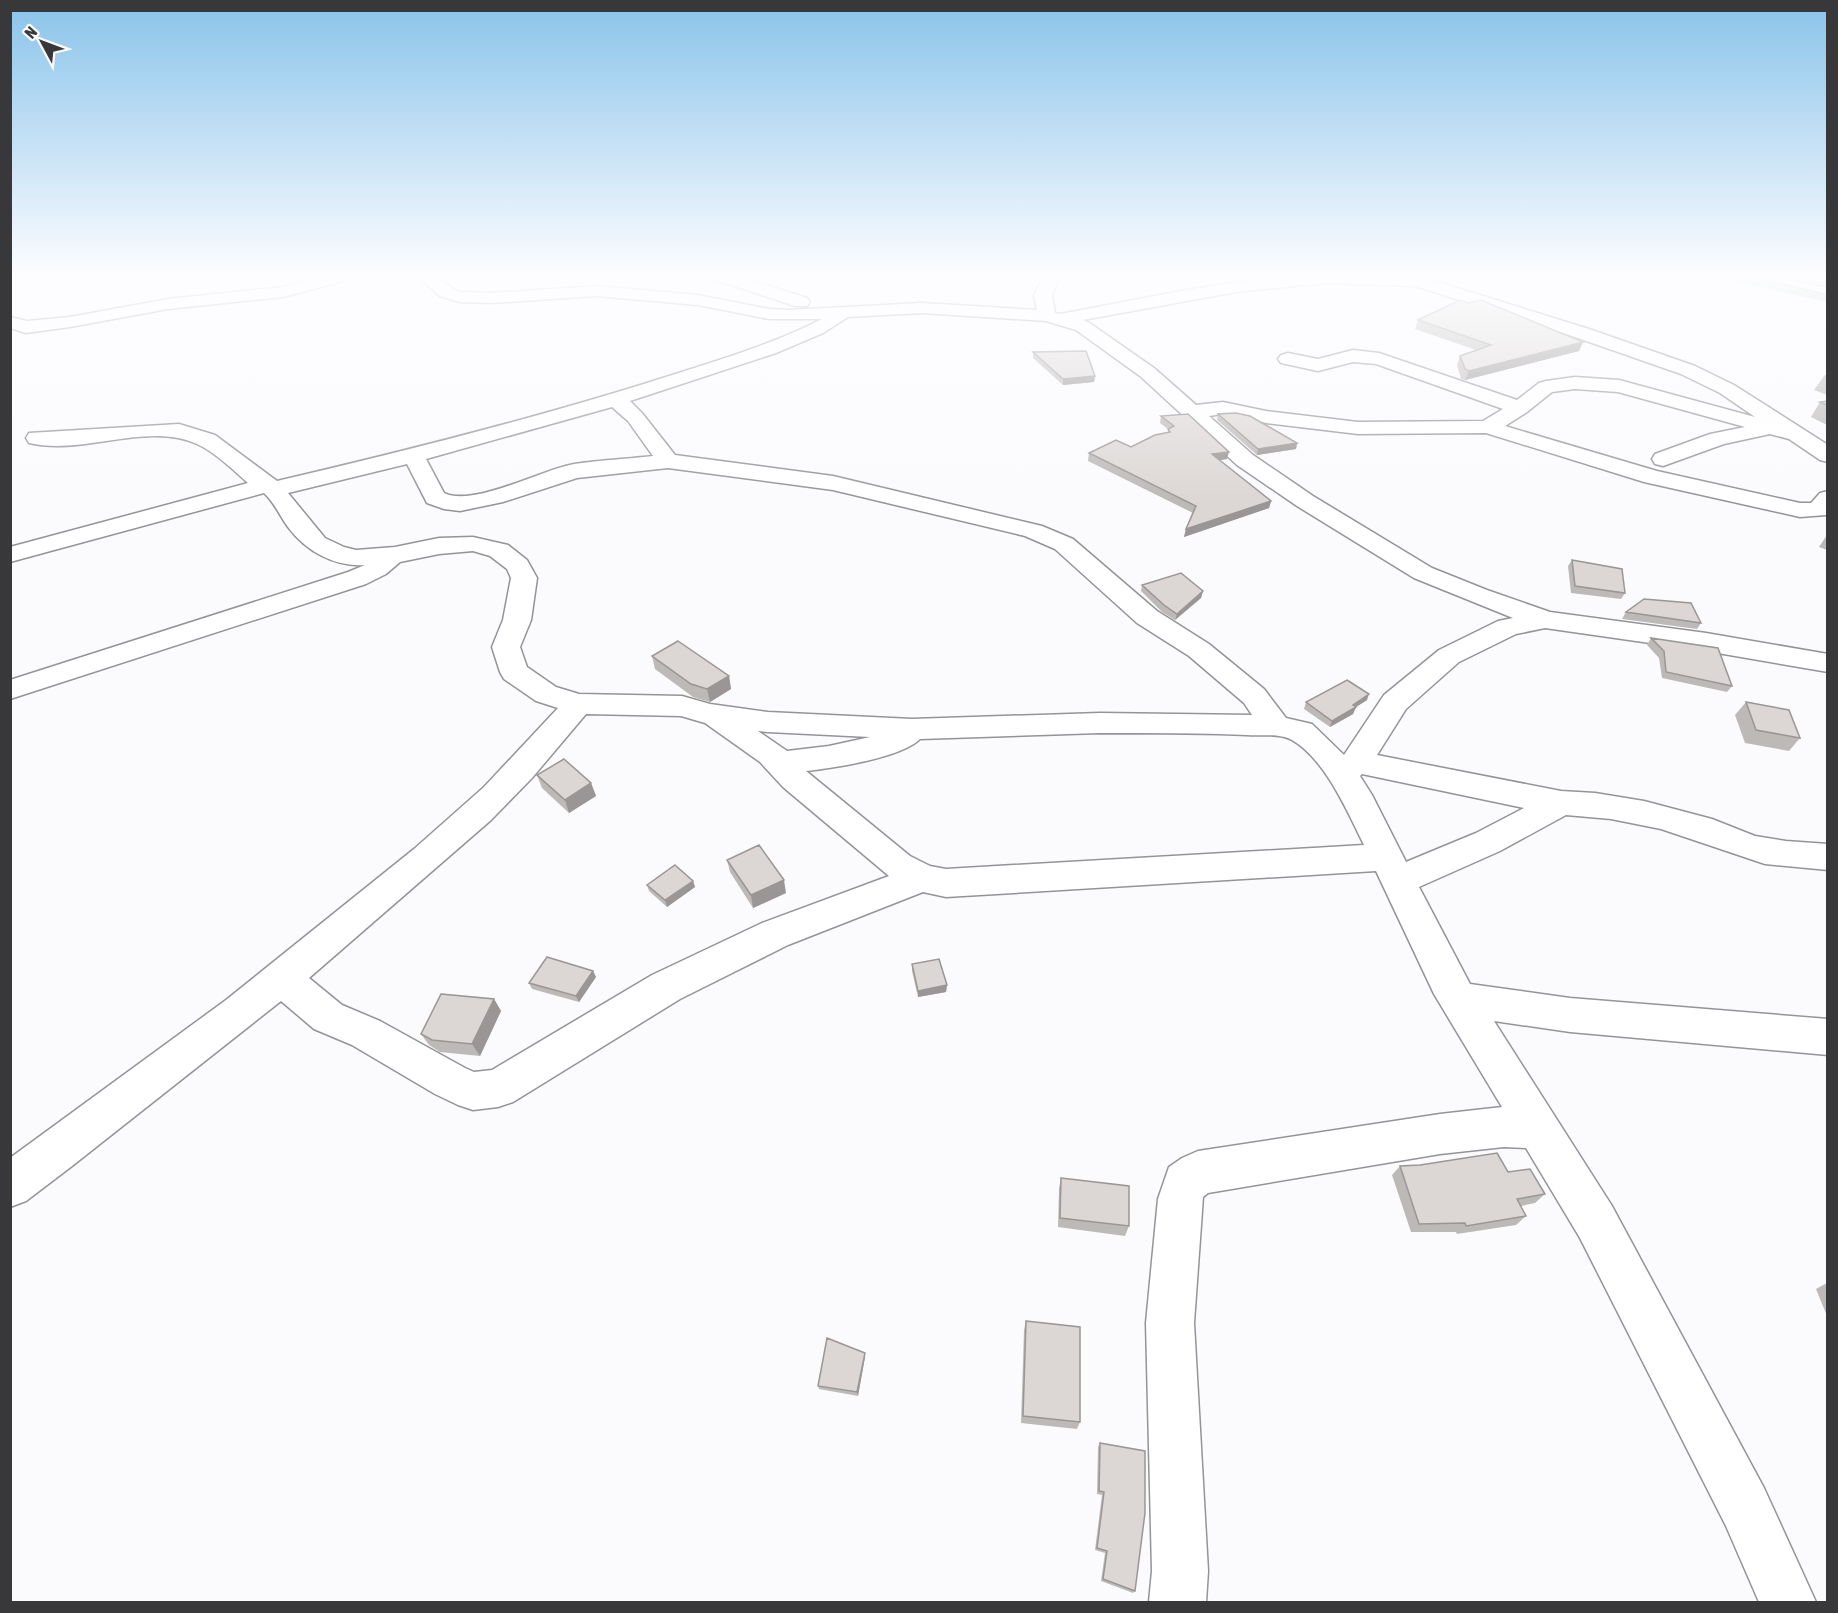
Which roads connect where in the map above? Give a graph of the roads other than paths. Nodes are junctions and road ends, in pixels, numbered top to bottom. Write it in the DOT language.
graph roads {
  1 [pos="768,351"];
  2 [pos="1118,351"];
  3 [pos="1634,351"];
  4 [pos="1288,359"];
  5 [pos="616,400"];
  6 [pos="1520,408"];
  7 [pos="1192,412"];
  8 [pos="1487,427"];
  9 [pos="1783,431"];
  10 [pos="37,438"];
  11 [pos="1827,454"];
  12 [pos="414,456"];
  13 [pos="1663,459"];
  14 [pos="668,461"];
  15 [pos="270,487"];
  16 [pos="1827,498"];
  17 [pos="10,555"];
  18 [pos="394,555"];
  19 [pos="1545,620"];
  20 [pos="1827,663"];
  21 [pos="10,690"];
  22 [pos="578,705"];
  23 [pos="710,714"];
  24 [pos="1276,726"];
  25 [pos="919,729"];
  26 [pos="780,763"];
  27 [pos="1349,769"];
  28 [pos="1561,803"];
  29 [pos="1827,857"];
  30 [pos="1391,869"];
  31 [pos="922,878"];
  32 [pos="283,979"];
  33 [pos="1459,999"];
  34 [pos="1827,1037"];
  35 [pos="1537,1128"];
  36 [pos="10,1185"];
  37 [pos="1178,1602"];
  38 [pos="1788,1602"];
  1 -- 5 [label="street"];
  2 -- 7 [label="street"];
  3 -- 9 [label="street"];
  4 -- 6 [label="street"];
  5 -- 12 [label="street"];
  5 -- 14 [label="street"];
  6 -- 8 [label="street"];
  6 -- 9 [label="street"];
  7 -- 8 [label="street"];
  7 -- 19 [label="street"];
  8 -- 16 [label="street"];
  9 -- 11 [label="street"];
  9 -- 13 [label="street"];
  10 -- 15 [label="street"];
  12 -- 14 [label="street"];
  12 -- 15 [label="street"];
  14 -- 24 [label="street"];
  15 -- 17 [label="street"];
  15 -- 18 [label="street"];
  18 -- 21 [label="street"];
  18 -- 22 [label="street"];
  19 -- 20 [label="street"];
  19 -- 27 [label="street"];
  22 -- 23 [label="street"];
  22 -- 32 [label="street"];
  23 -- 25 [label="street"];
  23 -- 26 [label="street"];
  24 -- 25 [label="street"];
  24 -- 27 [label="street"];
  25 -- 26 [label="street"];
  26 -- 31 [label="street"];
  27 -- 28 [label="street"];
  27 -- 30 [label="street"];
  28 -- 29 [label="street"];
  28 -- 30 [label="street"];
  30 -- 31 [label="street"];
  30 -- 33 [label="street"];
  31 -- 32 [label="street"];
  32 -- 36 [label="street"];
  33 -- 34 [label="street"];
  33 -- 35 [label="street"];
  35 -- 37 [label="street"];
  35 -- 38 [label="street"];
}
